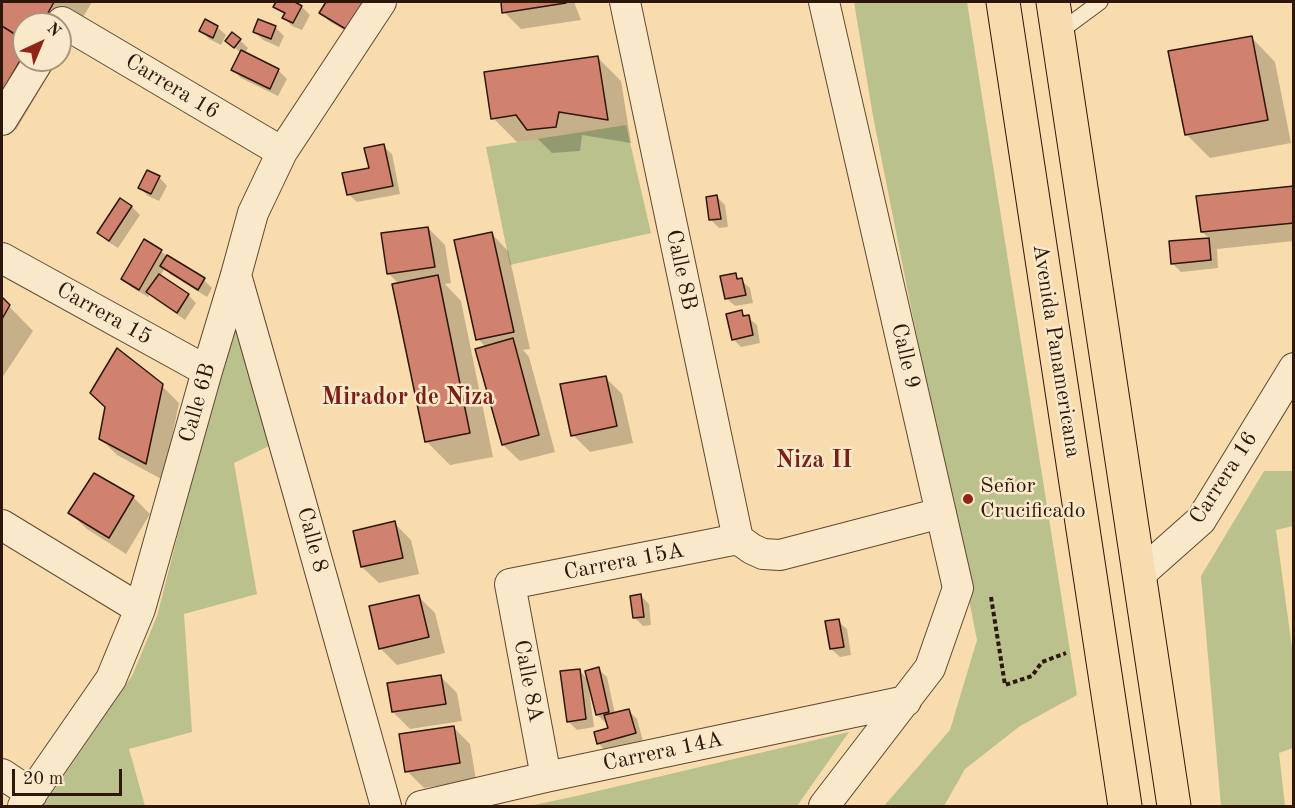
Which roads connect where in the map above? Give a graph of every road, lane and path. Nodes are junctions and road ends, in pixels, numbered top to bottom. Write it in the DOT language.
graph roads {
  1 [pos="381,2"];
  2 [pos="624,2"];
  3 [pos="824,2"];
  4 [pos="1003,2"];
  5 [pos="1053,2"];
  6 [pos="1100,2"];
  7 [pos="72,20"];
  8 [pos="1058,33"];
  9 [pos="32,72"];
  10 [pos="2,120"];
  11 [pos="282,152"];
  12 [pos="2,258"];
  13 [pos="236,275"];
  14 [pos="1293,368"];
  15 [pos="207,370"];
  16 [pos="941,513"];
  17 [pos="2,525"];
  18 [pos="738,539"];
  19 [pos="1139,575"];
  20 [pos="510,584"];
  21 [pos="990,591"];
  22 [pos="140,609"];
  23 [pos="1071,651"];
  24 [pos="906,701"];
  25 [pos="2,774"];
  26 [pos="546,777"];
  27 [pos="28,800"];
  28 [pos="386,807"];
  29 [pos="421,807"];
  30 [pos="824,807"];
  31 [pos="1125,807"];
  32 [pos="1174,807"];
  1 -- 11 [label="street, Calle 6B"];
  2 -- 18 [label="street, Calle 8B"];
  3 -- 16 [label="street, Calle 9"];
  4 -- 31 [label="main road, Avenida Panamericana"];
  5 -- 8 [label="main road"];
  6 -- 8 [label="lane"];
  7 -- 11 [label="street, Carrera 16"];
  8 -- 19 [label="main road"];
  9 -- 10 [label="street"];
  11 -- 13 [label="street, Calle 6B"];
  12 -- 15 [label="street, Carrera 15"];
  13 -- 15 [label="street, Calle 6B"];
  13 -- 28 [label="street, Calle 8"];
  14 -- 19 [label="street, Carrera 16"];
  15 -- 22 [label="street, Calle 6B"];
  16 -- 18 [label="street"];
  16 -- 24 [label="street, Calle 9"];
  17 -- 22 [label="street"];
  18 -- 20 [label="street, Carrera 15A"];
  19 -- 32 [label="main road"];
  20 -- 26 [label="street, Calle 8A"];
  21 -- 23 [label="path"];
  22 -- 27 [label="street, Calle 6B"];
  24 -- 26 [label="street, Carrera 14A"];
  24 -- 30 [label="street, Calle 9"];
  25 -- 27 [label="street"];
  26 -- 29 [label="street, Carrera 14A"];
}
